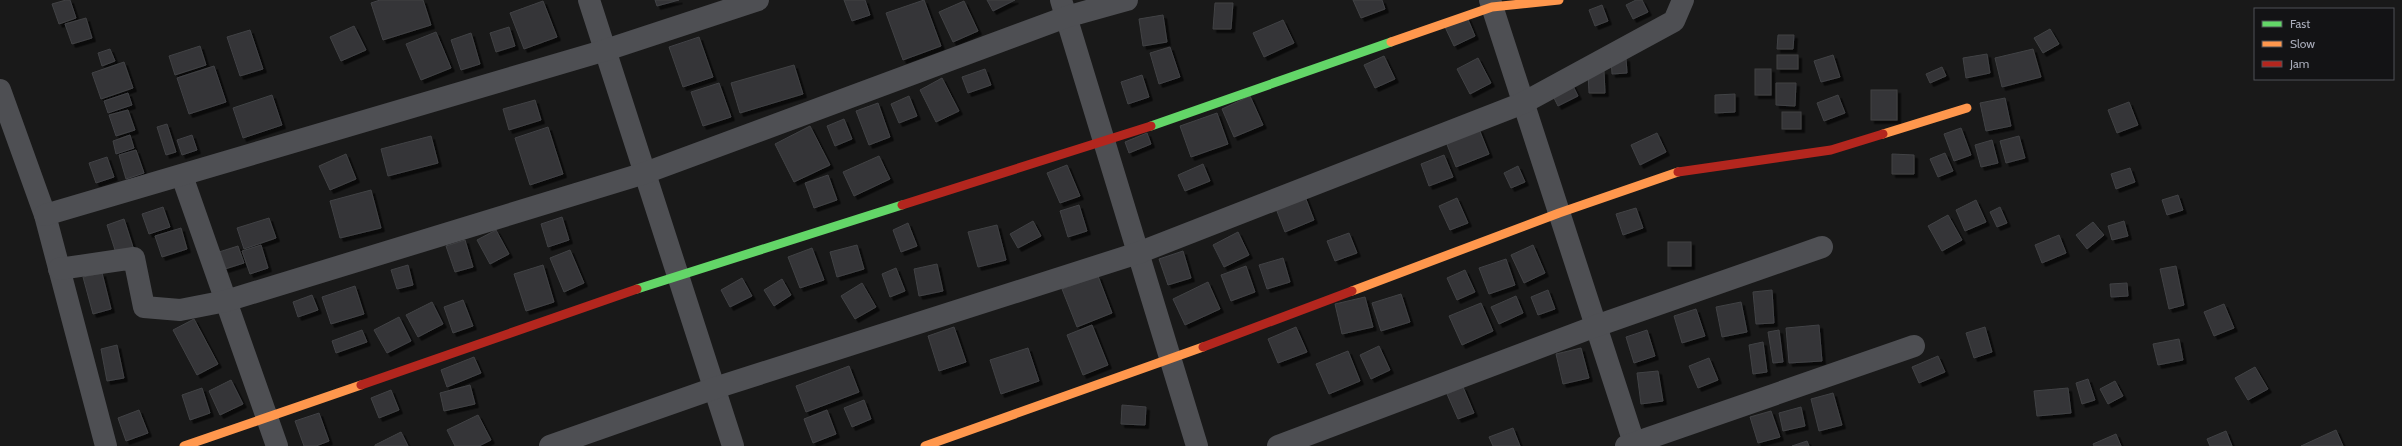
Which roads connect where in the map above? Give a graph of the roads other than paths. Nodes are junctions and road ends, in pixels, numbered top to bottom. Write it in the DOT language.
graph roads {
  1 [pos="590,0"];
  2 [pos="758,0"];
  3 [pos="1127,0"];
  4 [pos="1559,0"];
  5 [pos="1683,0"];
  6 [pos="1491,3"];
  7 [pos="1064,8"];
  8 [pos="606,50"];
  9 [pos="0,90"];
  10 [pos="1523,103"];
  11 [pos="1967,108"];
  12 [pos="1104,142"];
  13 [pos="645,173"];
  14 [pos="182,176"];
  15 [pos="1559,213"];
  16 [pos="45,216"];
  17 [pos="1822,247"];
  18 [pos="1138,253"];
  19 [pos="59,269"];
  20 [pos="678,275"];
  21 [pos="226,301"];
  22 [pos="1596,326"];
  23 [pos="1914,346"];
  24 [pos="1170,359"];
  25 [pos="715,388"];
  26 [pos="267,417"];
  27 [pos="1632,445"];
  28 [pos="106,446"];
  29 [pos="184,446"];
  30 [pos="277,446"];
  31 [pos="550,446"];
  32 [pos="733,446"];
  33 [pos="925,446"];
  34 [pos="1197,446"];
  35 [pos="1278,446"];
  1 -- 8 [label="street"];
  2 -- 8 [label="street"];
  3 -- 7 [label="street"];
  4 -- 6 [label="street"];
  5 -- 10 [label="street"];
  6 -- 10 [label="street"];
  6 -- 12 [label="street"];
  7 -- 12 [label="street"];
  7 -- 13 [label="street"];
  8 -- 13 [label="street"];
  8 -- 14 [label="street"];
  9 -- 16 [label="street"];
  10 -- 15 [label="street"];
  10 -- 18 [label="street"];
  11 -- 15 [label="street"];
  12 -- 18 [label="street"];
  12 -- 20 [label="street"];
  13 -- 20 [label="street"];
  13 -- 21 [label="street"];
  14 -- 16 [label="street"];
  14 -- 21 [label="street"];
  15 -- 22 [label="street"];
  15 -- 24 [label="street"];
  16 -- 19 [label="street"];
  17 -- 22 [label="street"];
  18 -- 24 [label="street"];
  18 -- 25 [label="street"];
  19 -- 21 [label="street"];
  19 -- 28 [label="street"];
  20 -- 25 [label="street"];
  20 -- 26 [label="street"];
  21 -- 26 [label="street"];
  22 -- 27 [label="street"];
  22 -- 35 [label="street"];
  23 -- 27 [label="street"];
  24 -- 33 [label="street"];
  24 -- 34 [label="street"];
  25 -- 31 [label="street"];
  25 -- 32 [label="street"];
  26 -- 29 [label="street"];
  26 -- 30 [label="street"];
}
